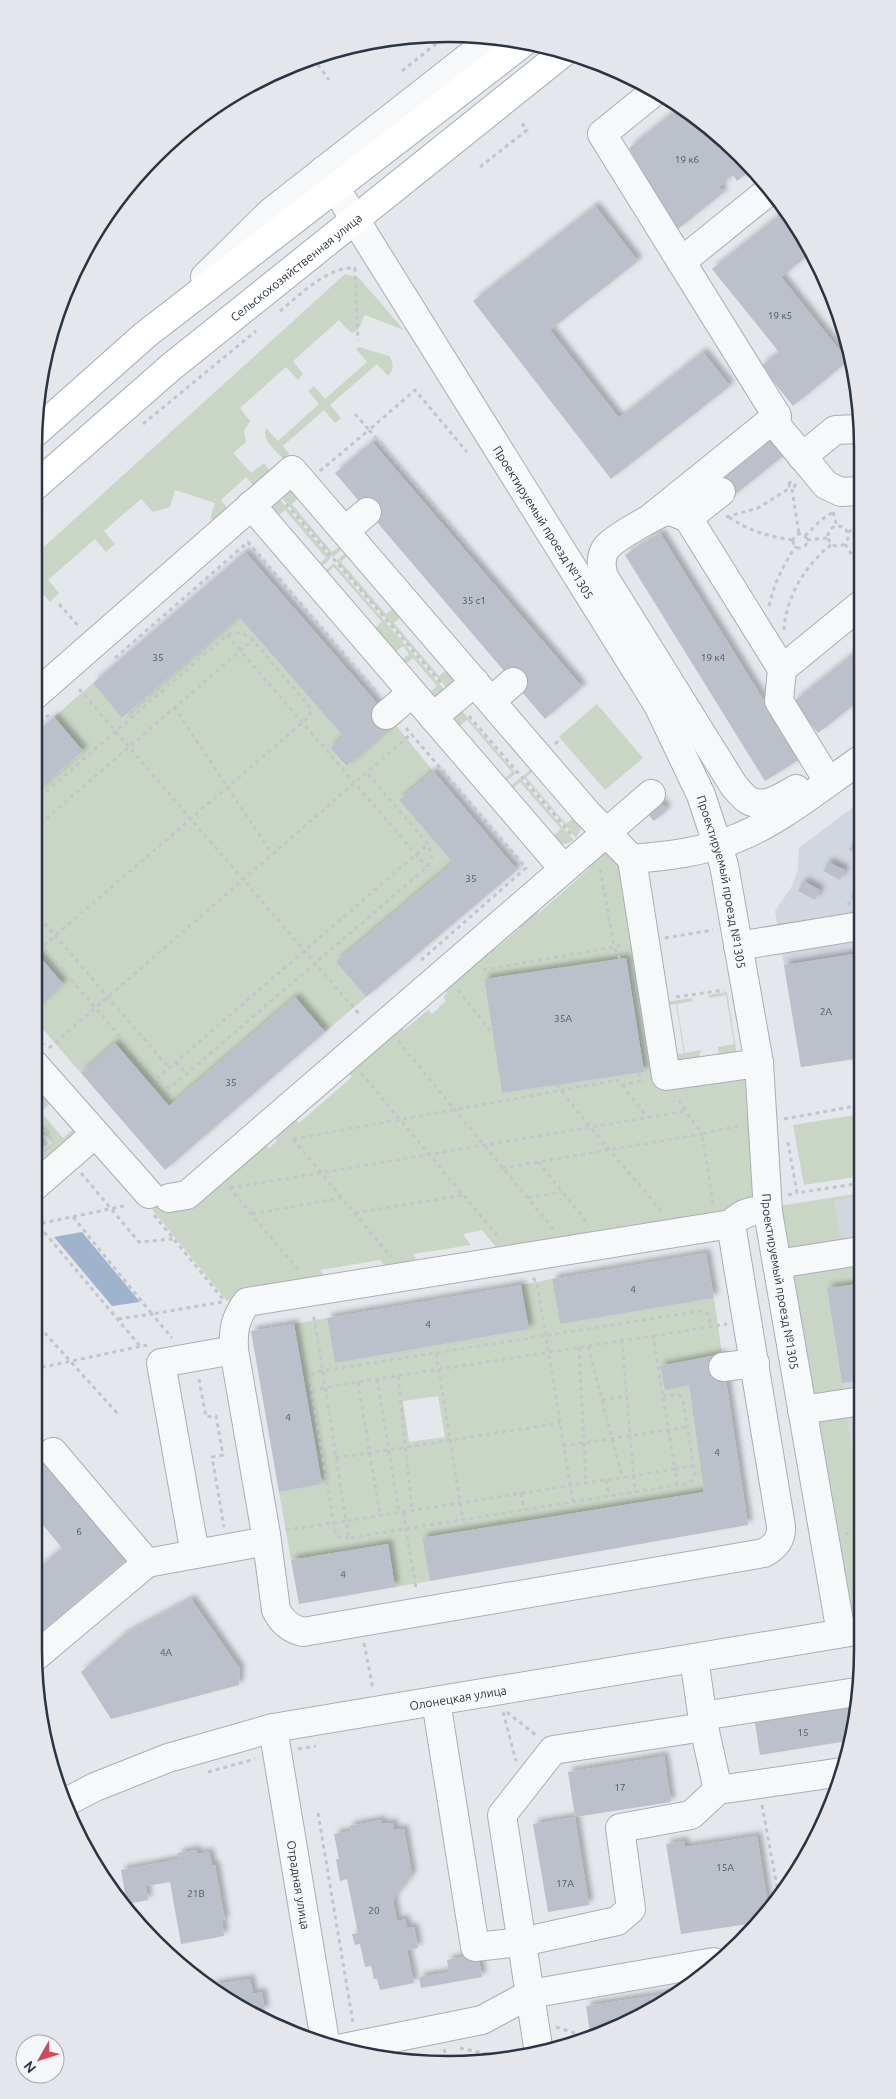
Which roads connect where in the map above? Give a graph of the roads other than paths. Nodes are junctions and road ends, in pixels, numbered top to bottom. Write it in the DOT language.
graph roads {
  1 [pos="486,44"];
  2 [pos="515,48"];
  3 [pos="557,57"];
  4 [pos="649,96"];
  5 [pos="330,179"];
  6 [pos="764,194"];
  7 [pos="355,219"];
  8 [pos="681,262"];
  9 [pos="772,420"];
  10 [pos="43,426"];
  11 [pos="853,429"];
  12 [pos="802,456"];
  13 [pos="42,495"];
  14 [pos="850,499"];
  15 [pos="251,505"];
  16 [pos="367,512"];
  17 [pos="652,517"];
  18 [pos="349,537"];
  19 [pos="854,610"];
  20 [pos="782,668"];
  21 [pos="513,682"];
  22 [pos="412,693"];
  23 [pos="473,694"];
  24 [pos="44,703"];
  25 [pos="389,712"];
  26 [pos="433,717"];
  27 [pos="854,746"];
  28 [pos="854,764"];
  29 [pos="822,772"];
  30 [pos="651,794"];
  31 [pos="605,832"];
  32 [pos="718,844"];
  33 [pos="632,859"];
  34 [pos="563,868"];
  35 [pos="854,927"];
  36 [pos="729,938"];
  37 [pos="42,1057"];
  38 [pos="758,1063"];
  39 [pos="95,1134"];
  40 [pos="42,1180"];
  41 [pos="767,1205"];
  42 [pos="722,1226"];
  43 [pos="854,1252"];
  44 [pos="777,1264"];
  45 [pos="234,1350"];
  46 [pos="755,1363"];
  47 [pos="724,1367"];
  48 [pos="854,1402"];
  49 [pos="802,1410"];
  50 [pos="53,1452"];
  51 [pos="277,1536"];
  52 [pos="195,1554"];
  53 [pos="147,1563"];
  54 [pos="852,1632"];
  55 [pos="42,1651"];
  56 [pos="694,1658"];
  57 [pos="851,1693"];
  58 [pos="436,1701"];
  59 [pos="703,1721"];
  60 [pos="276,1741"];
  61 [pos="835,1773"];
  62 [pos="718,1790"];
  63 [pos="71,1800"];
  64 [pos="522,1942"];
  65 [pos="706,1963"];
  66 [pos="530,1994"];
  67 [pos="324,2037"];
  68 [pos="355,2046"];
  69 [pos="538,2046"];
  1 -- 5 [label="street"];
  2 -- 5 [label="main road"];
  3 -- 7 [label="main road, Сельскохозяйственная улица"];
  4 -- 8 [label="street"];
  5 -- 7 [label="street, Проектируемый проезд №1305"];
  5 -- 10 [label="main road"];
  6 -- 8 [label="street"];
  7 -- 13 [label="main road, Сельскохозяйственная улица"];
  7 -- 32 [label="street, Проектируемый проезд №1305"];
  8 -- 9 [label="street"];
  9 -- 12 [label="street"];
  9 -- 17 [label="street"];
  11 -- 12 [label="street"];
  12 -- 14 [label="street"];
  15 -- 18 [label="street"];
  15 -- 22 [label="street"];
  15 -- 24 [label="street"];
  16 -- 18 [label="street"];
  17 -- 20 [label="street"];
  17 -- 29 [label="street"];
  18 -- 23 [label="street"];
  19 -- 20 [label="street"];
  20 -- 29 [label="street"];
  21 -- 23 [label="street"];
  22 -- 25 [label="street"];
  22 -- 26 [label="street"];
  23 -- 26 [label="street"];
  23 -- 31 [label="street"];
  26 -- 34 [label="street"];
  27 -- 29 [label="street"];
  28 -- 32 [label="street"];
  30 -- 31 [label="street"];
  31 -- 33 [label="street"];
  31 -- 34 [label="street"];
  32 -- 33 [label="street"];
  32 -- 36 [label="street, Проектируемый проезд №1305"];
  33 -- 38 [label="street"];
  34 -- 39 [label="street"];
  35 -- 36 [label="street"];
  36 -- 38 [label="street, Проектируемый проезд №1305"];
  37 -- 39 [label="street"];
  38 -- 41 [label="street, Проектируемый проезд №1305"];
  39 -- 40 [label="street"];
  41 -- 42 [label="street"];
  41 -- 44 [label="street, Проектируемый проезд №1305"];
  42 -- 45 [label="street"];
  42 -- 46 [label="street"];
  43 -- 44 [label="street"];
  44 -- 49 [label="street, Проектируемый проезд №1305"];
  45 -- 51 [label="street"];
  45 -- 52 [label="street"];
  46 -- 47 [label="street"];
  46 -- 51 [label="street"];
  48 -- 49 [label="street"];
  49 -- 54 [label="street, Проектируемый проезд №1305"];
  50 -- 53 [label="street"];
  51 -- 52 [label="street"];
  52 -- 53 [label="street"];
  53 -- 55 [label="street"];
  54 -- 56 [label="street, Олонецкая улица"];
  56 -- 58 [label="street, Олонецкая улица"];
  56 -- 59 [label="street"];
  57 -- 59 [label="street"];
  58 -- 60 [label="street, Олонецкая улица"];
  58 -- 64 [label="street"];
  59 -- 62 [label="street"];
  59 -- 64 [label="street"];
  60 -- 63 [label="street, Олонецкая улица"];
  60 -- 67 [label="street, Отрадная улица"];
  61 -- 62 [label="street"];
  62 -- 64 [label="street"];
  64 -- 66 [label="street"];
  65 -- 66 [label="street"];
  66 -- 68 [label="street"];
  66 -- 69 [label="street"];
}
